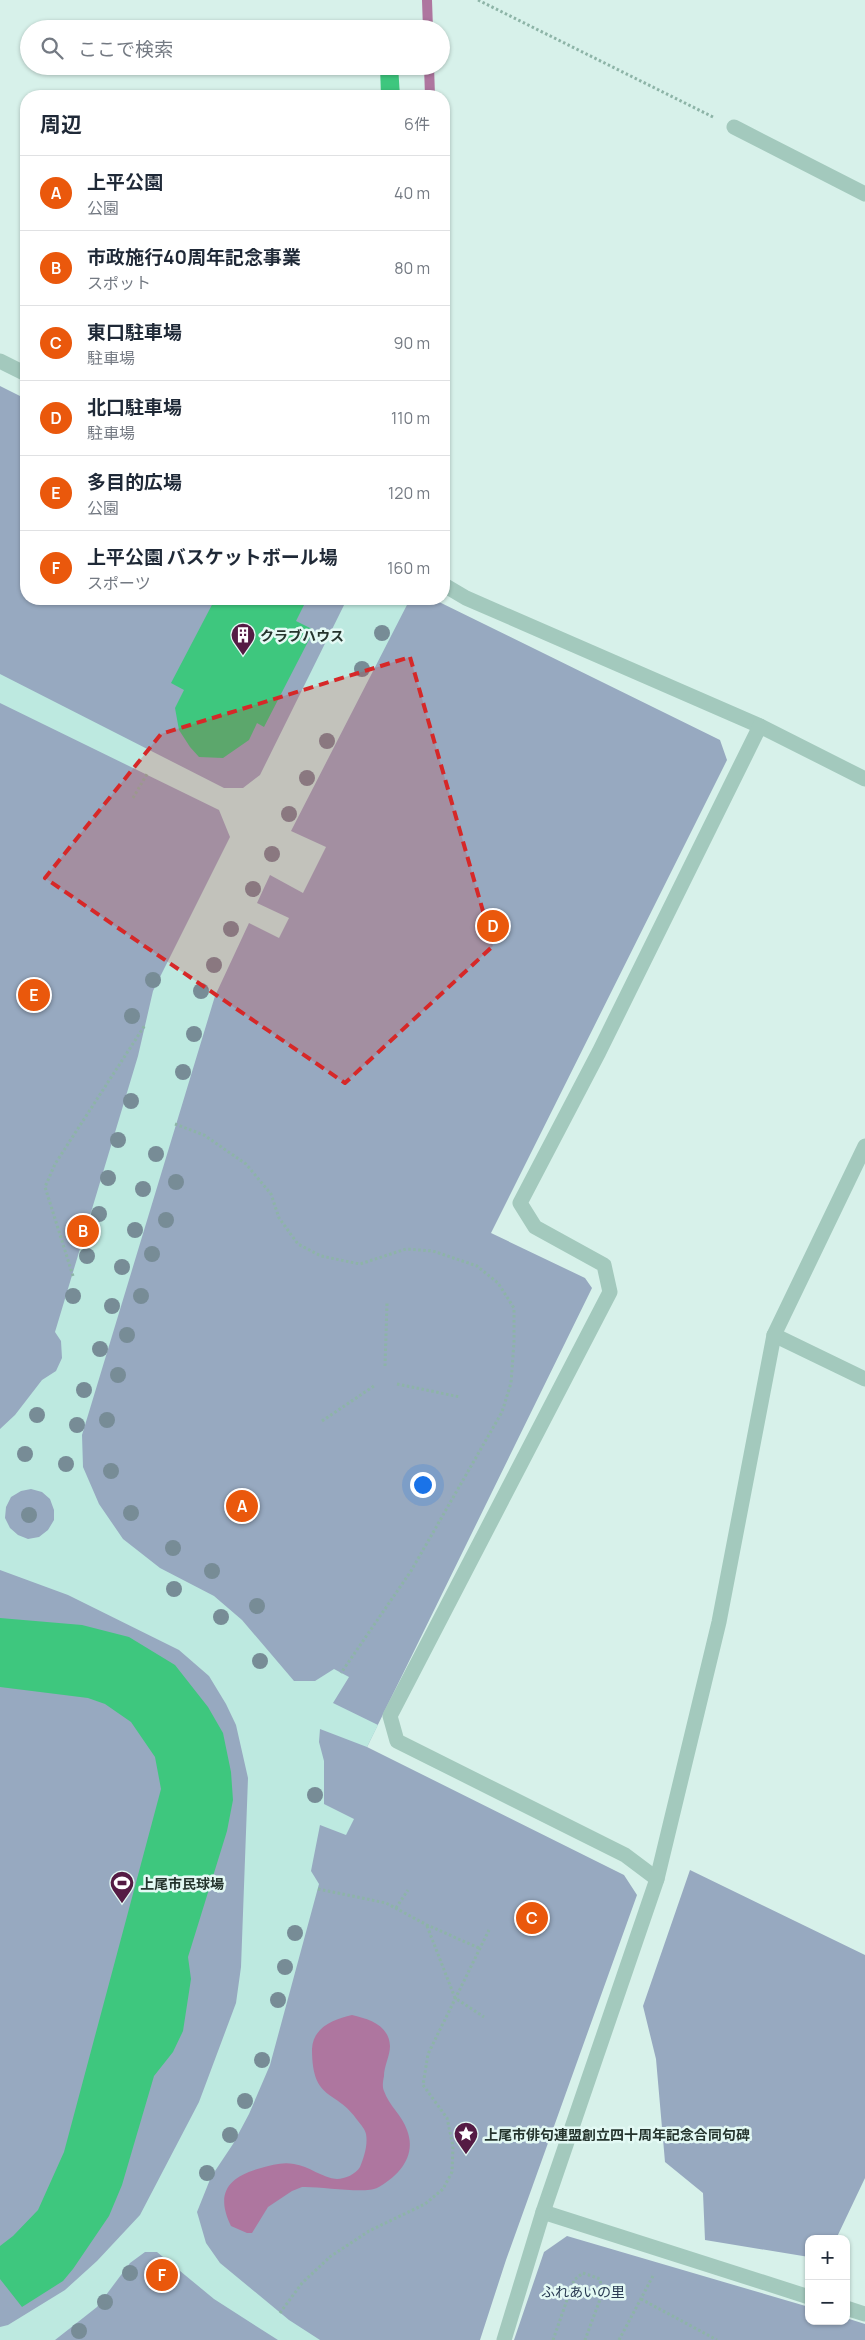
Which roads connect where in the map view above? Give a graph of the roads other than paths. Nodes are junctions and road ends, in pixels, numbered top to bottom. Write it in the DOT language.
graph roads {
  1 [pos="734,127"];
  2 [pos="865,194"];
  3 [pos="0,361"];
  4 [pos="20,371"];
  5 [pos="450,589"];
  6 [pos="760,726"];
  7 [pos="865,779"];
  8 [pos="865,1146"];
  9 [pos="774,1335"];
  10 [pos="865,1379"];
  11 [pos="657,1879"];
  12 [pos="543,2212"];
  13 [pos="805,2295"];
  14 [pos="850,2309"];
  15 [pos="865,2314"];
  16 [pos="504,2340"];
  1 -- 2 [label="street"];
  3 -- 4 [label="street"];
  5 -- 6 [label="street"];
  6 -- 7 [label="street"];
  6 -- 11 [label="street"];
  8 -- 9 [label="street"];
  9 -- 10 [label="street"];
  9 -- 11 [label="street"];
  11 -- 12 [label="street"];
  12 -- 13 [label="street"];
  12 -- 16 [label="street"];
  14 -- 15 [label="street"];
}
